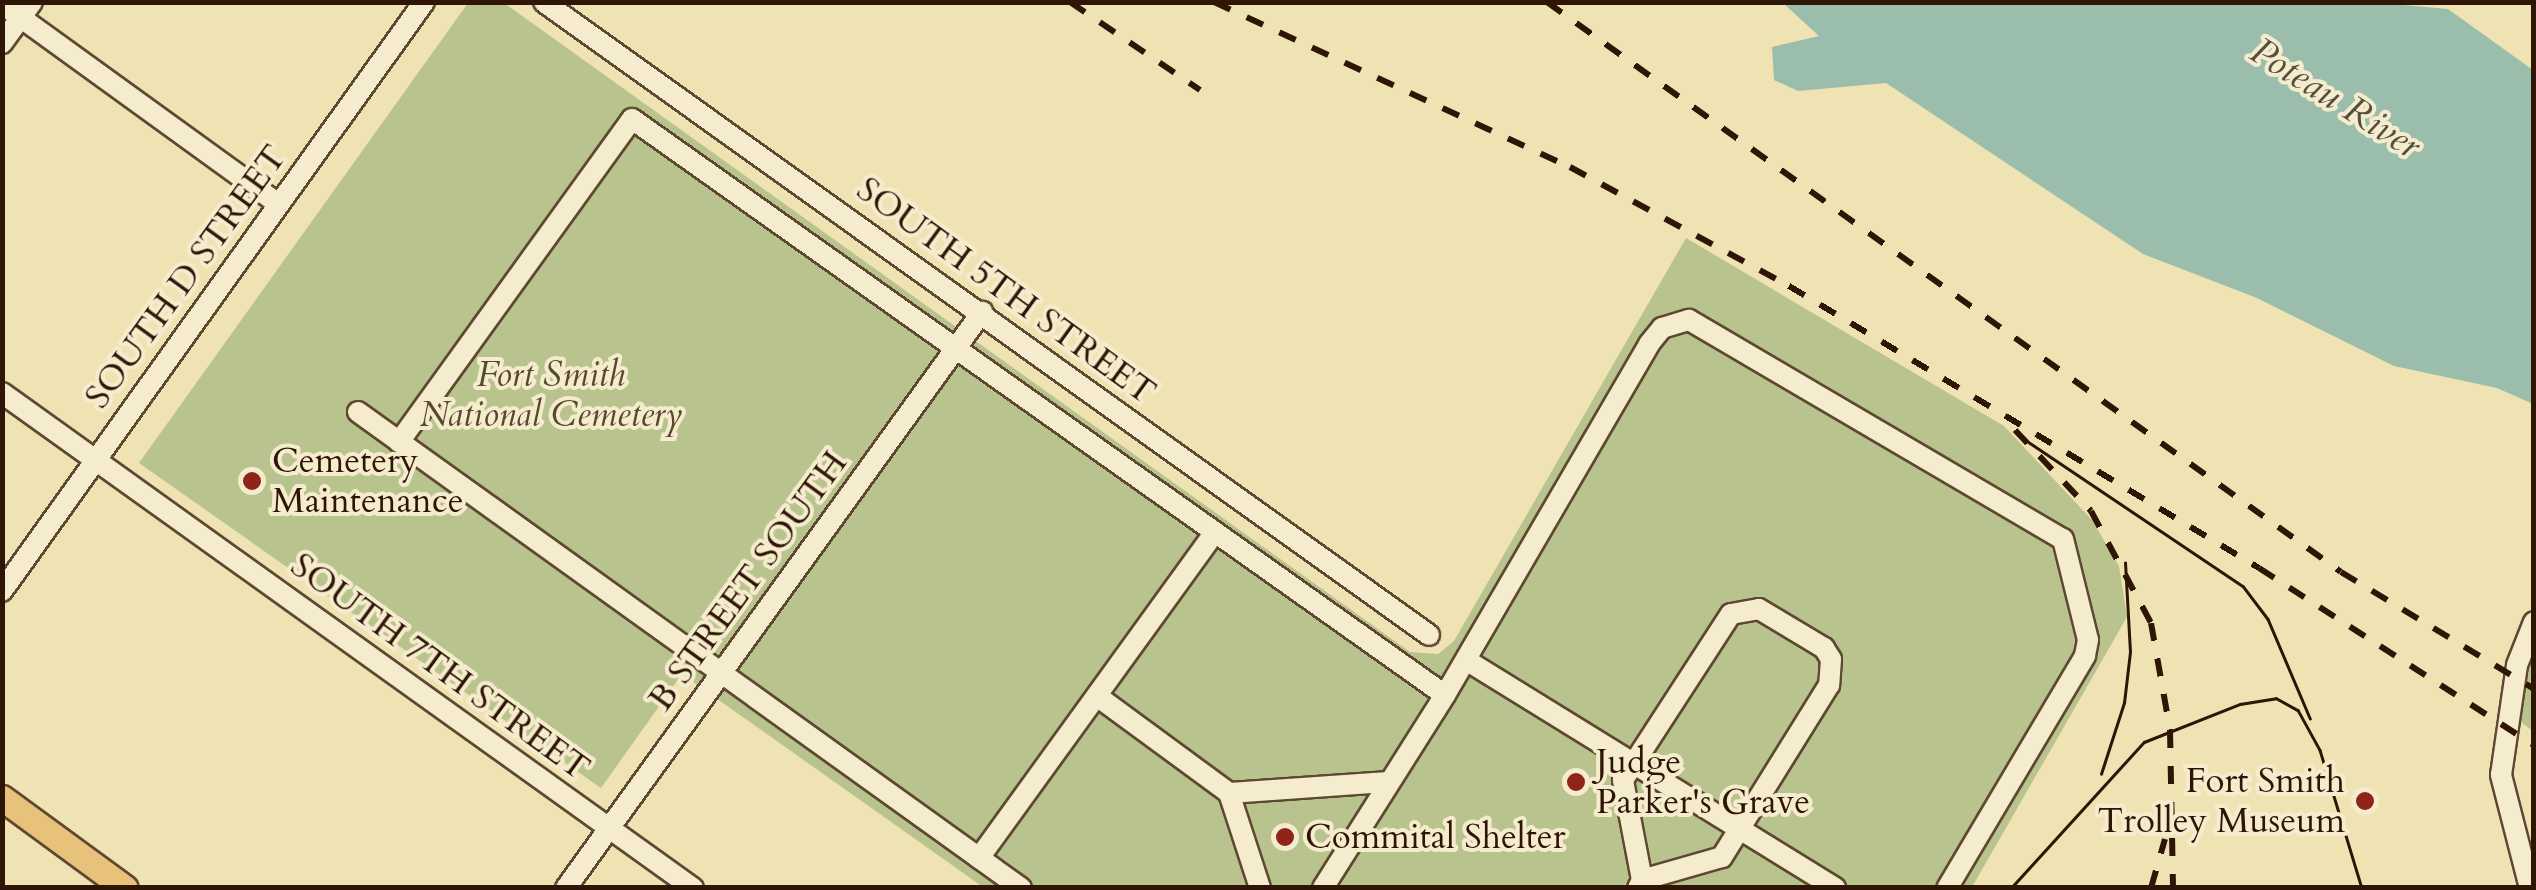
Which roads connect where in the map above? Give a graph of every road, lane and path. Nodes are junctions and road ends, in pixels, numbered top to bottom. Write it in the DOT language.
graph roads {
  1 [pos="424,2"];
  2 [pos="544,2"];
  3 [pos="2,4"];
  4 [pos="27,10"];
  5 [pos="2,44"];
  6 [pos="278,204"];
  7 [pos="982,312"];
  8 [pos="956,349"];
  9 [pos="2,393"];
  10 [pos="358,412"];
  11 [pos="399,442"];
  12 [pos="96,460"];
  13 [pos="1214,532"];
  14 [pos="2,590"];
  15 [pos="2534,622"];
  16 [pos="1429,635"];
  17 [pos="1466,660"];
  18 [pos="721,674"];
  19 [pos="1096,696"];
  20 [pos="1445,696"];
  21 [pos="1634,764"];
  22 [pos="1386,782"];
  23 [pos="1229,793"];
  24 [pos="2,798"];
  25 [pos="609,828"];
  26 [pos="1742,830"];
  27 [pos="980,858"];
  28 [pos="1640,884"];
  29 [pos="125,888"];
  30 [pos="566,888"];
  31 [pos="693,888"];
  32 [pos="1020,888"];
  33 [pos="1260,888"];
  34 [pos="1323,888"];
  35 [pos="1835,888"];
  36 [pos="1947,888"];
  37 [pos="2530,888"];
  1 -- 6 [label="street, SOUTH D STREET"];
  2 -- 7 [label="street, SOUTH 5TH STREET"];
  3 -- 4 [label="street"];
  4 -- 5 [label="street"];
  4 -- 6 [label="street"];
  6 -- 12 [label="street, SOUTH D STREET"];
  7 -- 8 [label="street, B STREET SOUTH"];
  7 -- 16 [label="street, SOUTH 5TH STREET"];
  8 -- 11 [label="street"];
  8 -- 13 [label="street"];
  8 -- 18 [label="street, B STREET SOUTH"];
  9 -- 12 [label="street, SOUTH 7TH STREET"];
  10 -- 11 [label="street"];
  11 -- 18 [label="street"];
  12 -- 14 [label="street, SOUTH D STREET"];
  12 -- 25 [label="street, SOUTH 7TH STREET"];
  13 -- 19 [label="street"];
  13 -- 20 [label="street"];
  15 -- 37 [label="street"];
  17 -- 20 [label="street"];
  17 -- 21 [label="street"];
  17 -- 36 [label="street"];
  18 -- 25 [label="street, B STREET SOUTH"];
  18 -- 27 [label="street"];
  19 -- 23 [label="street"];
  19 -- 27 [label="street"];
  20 -- 22 [label="street"];
  21 -- 26 [label="street"];
  21 -- 26 [label="street"];
  21 -- 28 [label="street"];
  22 -- 23 [label="street"];
  22 -- 34 [label="street"];
  23 -- 33 [label="street"];
  24 -- 29 [label="main road"];
  25 -- 30 [label="street, B STREET SOUTH"];
  25 -- 31 [label="street, SOUTH 7TH STREET"];
  26 -- 28 [label="street"];
  26 -- 35 [label="street"];
  27 -- 32 [label="street"];
}
